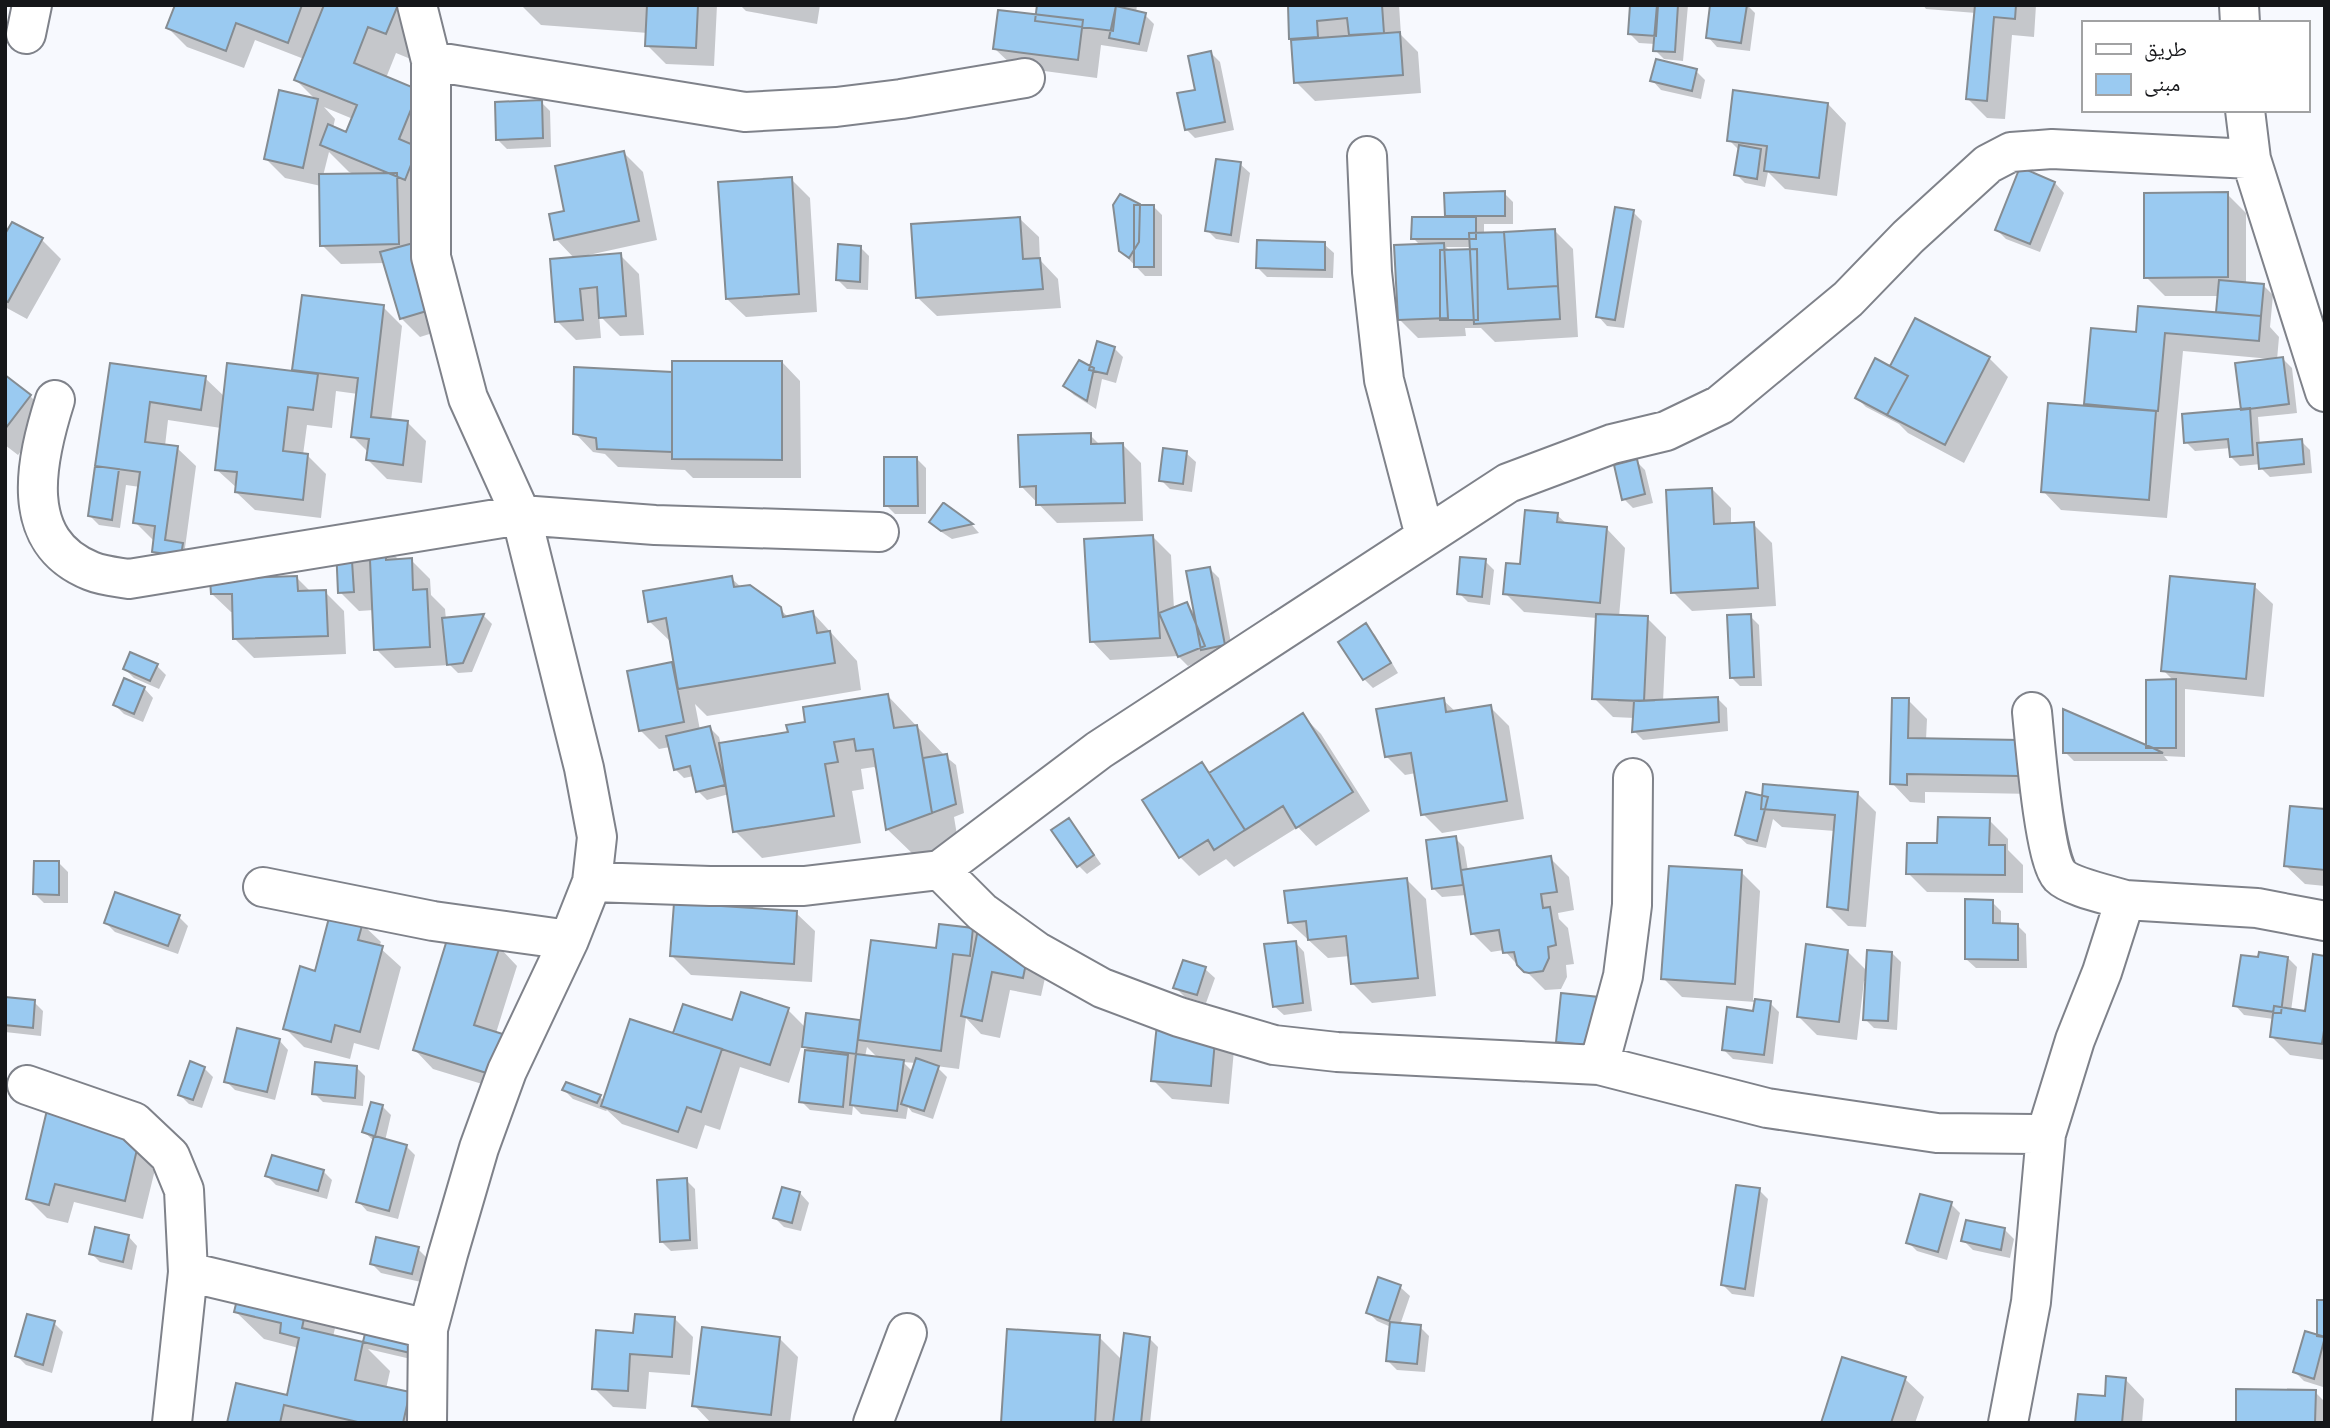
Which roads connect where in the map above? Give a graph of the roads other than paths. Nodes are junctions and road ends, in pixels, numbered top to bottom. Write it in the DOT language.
graph roads {
  1 [pos="417,5"];
  2 [pos="430,61"];
  3 [pos="1025,78"];
  4 [pos="2245,112"];
  5 [pos="1367,156"];
  6 [pos="2252,159"];
  7 [pos="2325,392"];
  8 [pos="55,400"];
  9 [pos="521,515"];
  10 [pos="879,532"];
  11 [pos="1425,536"];
  12 [pos="2032,712"];
  13 [pos="1633,778"];
  14 [pos="940,870"];
  15 [pos="592,882"];
  16 [pos="263,887"];
  17 [pos="2126,900"];
  18 [pos="2325,921"];
  19 [pos="569,940"];
  20 [pos="1599,1065"];
  21 [pos="27,1085"];
  22 [pos="2046,1134"];
  23 [pos="188,1272"];
  24 [pos="428,1329"];
  25 [pos="907,1333"];
  26 [pos="172,1423"];
  27 [pos="427,1423"];
  28 [pos="873,1423"];
  29 [pos="2008,1423"];
  1 -- 2 [label="street"];
  2 -- 3 [label="street"];
  2 -- 9 [label="street"];
  4 -- 6 [label="street"];
  5 -- 11 [label="street"];
  6 -- 7 [label="street"];
  6 -- 11 [label="street"];
  8 -- 9 [label="street"];
  9 -- 10 [label="street"];
  9 -- 15 [label="street"];
  11 -- 14 [label="street"];
  12 -- 17 [label="street"];
  13 -- 20 [label="street"];
  14 -- 15 [label="street"];
  14 -- 20 [label="street"];
  15 -- 19 [label="street"];
  16 -- 19 [label="street"];
  17 -- 18 [label="street"];
  17 -- 22 [label="street"];
  19 -- 24 [label="street"];
  20 -- 22 [label="street"];
  21 -- 23 [label="street"];
  22 -- 29 [label="street"];
  23 -- 24 [label="street"];
  23 -- 26 [label="street"];
  24 -- 27 [label="street"];
  25 -- 28 [label="street"];
}
